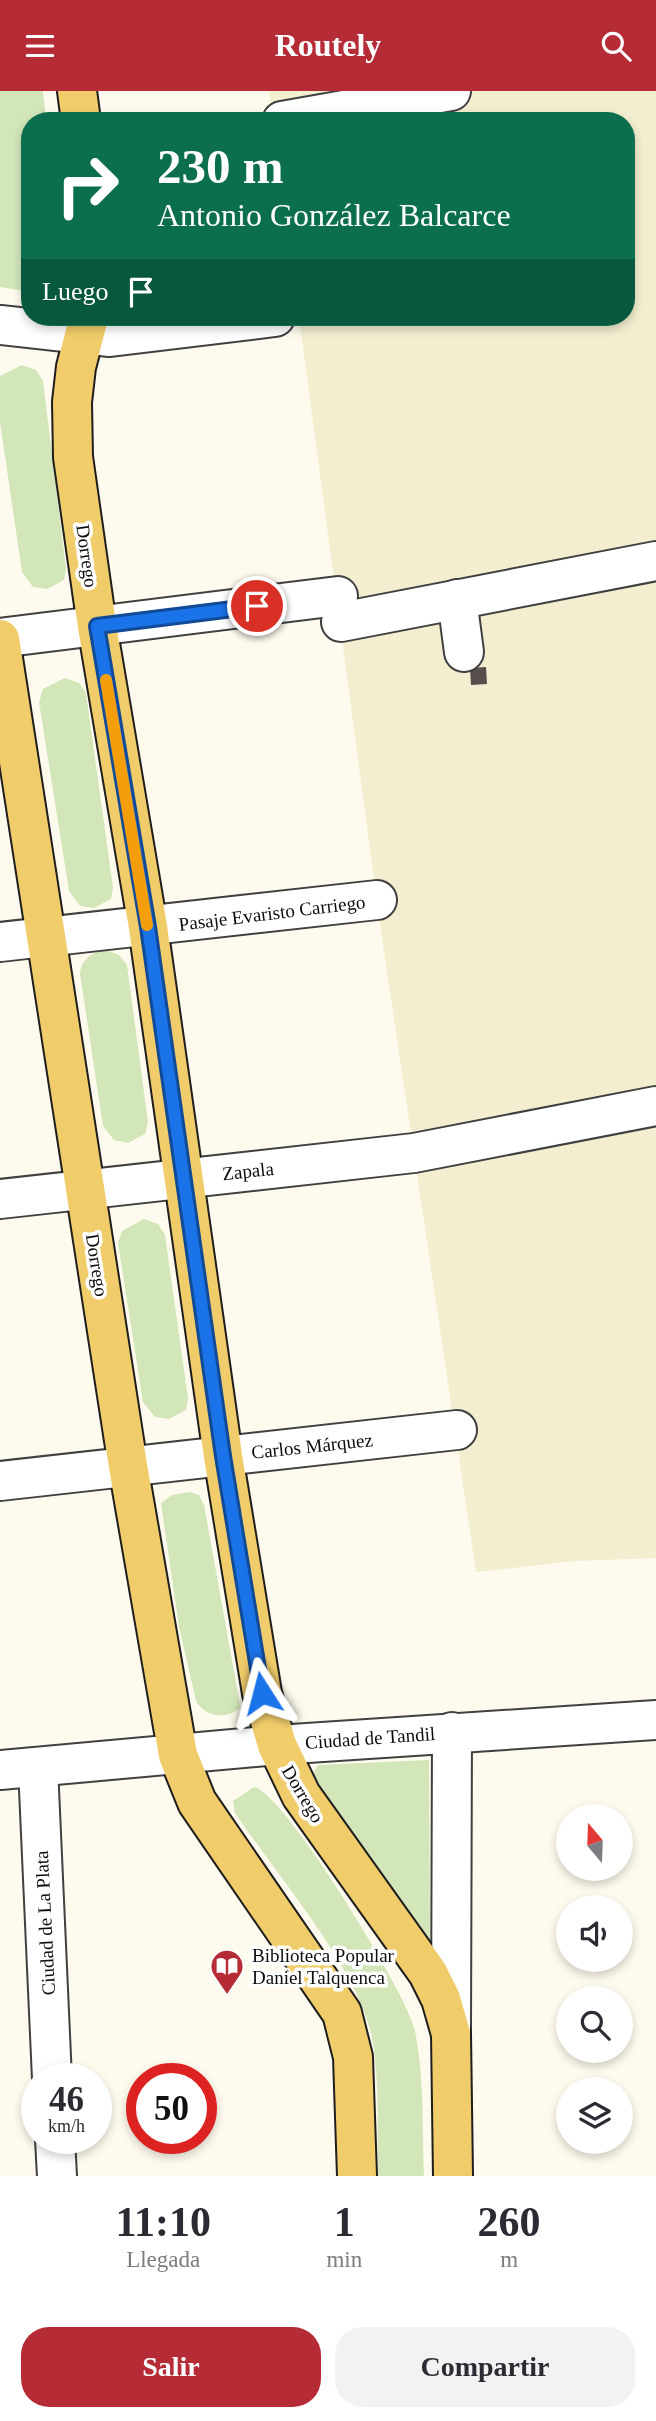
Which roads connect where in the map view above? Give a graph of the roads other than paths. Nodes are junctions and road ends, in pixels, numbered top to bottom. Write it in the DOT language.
graph roads {
  1 [pos="77,91"];
  2 [pos="451,91"];
  3 [pos="80,112"];
  4 [pos="333,112"];
  5 [pos="0,325"];
  6 [pos="21,325"];
  7 [pos="86,326"];
  8 [pos="204,326"];
  9 [pos="656,561"];
  10 [pos="457,599"];
  11 [pos="97,626"];
  12 [pos="0,638"];
  13 [pos="464,652"];
  14 [pos="377,900"];
  15 [pos="148,927"];
  16 [pos="47,937"];
  17 [pos="0,943"];
  18 [pos="656,1106"];
  19 [pos="184,1178"];
  20 [pos="85,1190"];
  21 [pos="0,1199"];
  22 [pos="457,1430"];
  23 [pos="223,1456"];
  24 [pos="128,1466"];
  25 [pos="0,1481"];
  26 [pos="656,1720"];
  27 [pos="452,1732"];
  28 [pos="277,1745"];
  29 [pos="178,1755"];
  30 [pos="38,1767"];
  31 [pos="0,1770"];
  32 [pos="451,2034"];
  33 [pos="51,2063"];
  34 [pos="56,2154"];
  35 [pos="57,2176"];
  36 [pos="357,2176"];
  37 [pos="453,2176"];
  1 -- 3 [label="main road"];
  2 -- 4 [label="street"];
  5 -- 6 [label="street"];
  7 -- 8 [label="street"];
  7 -- 11 [label="main road, Dorrego"];
  9 -- 10 [label="street"];
  10 -- 11 [label="street"];
  10 -- 13 [label="street"];
  11 -- 12 [label="street"];
  11 -- 15 [label="main road, Dorrego"];
  12 -- 16 [label="main road, Dorrego"];
  14 -- 15 [label="street, Pasaje Evaristo Carriego"];
  15 -- 16 [label="street, Pasaje Evaristo Carriego"];
  15 -- 19 [label="main road, Dorrego"];
  16 -- 17 [label="street, Pasaje Evaristo Carriego"];
  16 -- 20 [label="main road, Dorrego"];
  18 -- 19 [label="street, Zapala"];
  19 -- 20 [label="street, Zapala"];
  19 -- 23 [label="main road, Dorrego"];
  20 -- 21 [label="street, Zapala"];
  20 -- 24 [label="main road, Dorrego"];
  22 -- 23 [label="street, Carlos Márquez"];
  23 -- 24 [label="street, Carlos Márquez"];
  23 -- 28 [label="main road, Dorrego"];
  24 -- 25 [label="street, Carlos Márquez"];
  24 -- 29 [label="main road, Dorrego"];
  26 -- 27 [label="street, Ciudad de Tandil"];
  27 -- 28 [label="street, Ciudad de Tandil"];
  27 -- 32 [label="street, Dorrego"];
  28 -- 29 [label="street, Ciudad de Tandil"];
  28 -- 32 [label="main road, Dorrego"];
  29 -- 30 [label="street, Ciudad de Tandil"];
  29 -- 36 [label="main road, Dorrego"];
  30 -- 31 [label="street, Ciudad de Tandil"];
  30 -- 33 [label="street, Ciudad de La Plata"];
  32 -- 37 [label="main road, Dorrego"];
  34 -- 35 [label="street"];
}
